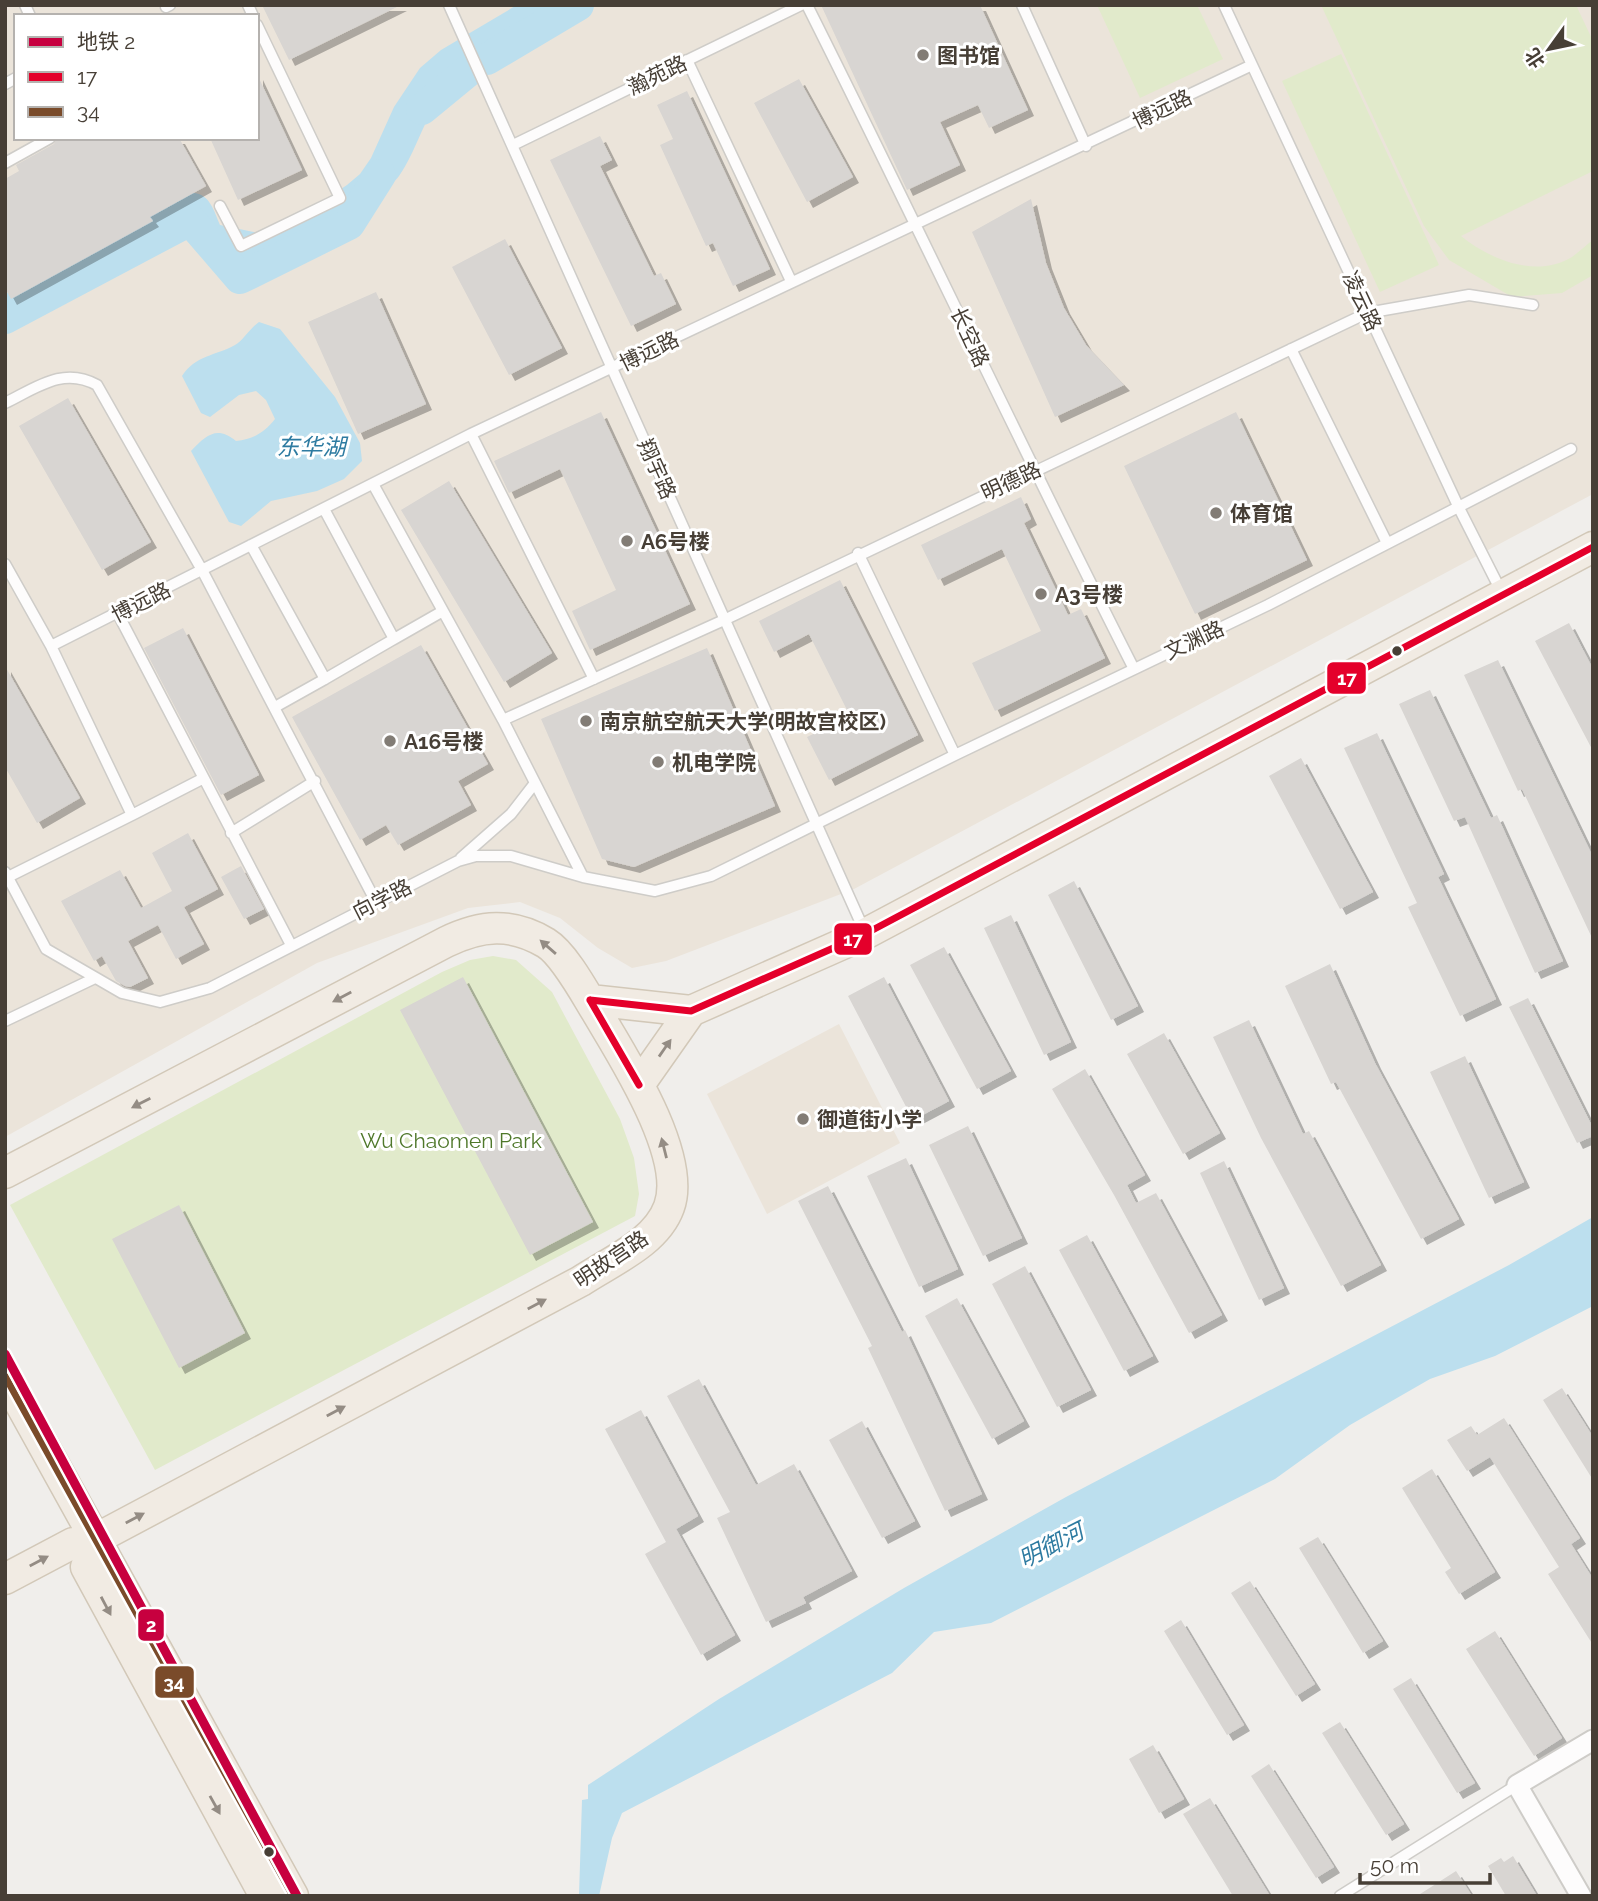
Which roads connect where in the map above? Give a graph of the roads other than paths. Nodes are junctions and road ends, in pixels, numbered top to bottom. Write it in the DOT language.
graph roads {
  1 [pos="449,5"];
  2 [pos="800,5"];
  3 [pos="807,5"];
  4 [pos="1022,5"];
  5 [pos="1224,5"];
  6 [pos="259,28"];
  7 [pos="687,60"];
  8 [pos="1252,65"];
  9 [pos="46,140"];
  10 [pos="513,145"];
  11 [pos="1086,146"];
  12 [pos="5,163"];
  13 [pos="220,206"];
  14 [pos="916,223"];
  15 [pos="791,281"];
  16 [pos="1533,305"];
  17 [pos="1367,313"];
  18 [pos="1292,349"];
  19 [pos="613,369"];
  20 [pos="5,403"];
  21 [pos="471,434"];
  22 [pos="1571,449"];
  23 [pos="1033,471"];
  24 [pos="373,484"];
  25 [pos="1459,508"];
  26 [pos="324,509"];
  27 [pos="1387,543"];
  28 [pos="251,545"];
  29 [pos="1593,547"];
  30 [pos="858,553"];
  31 [pos="5,564"];
  32 [pos="202,570"];
  33 [pos="1503,594"];
  34 [pos="443,611"];
  35 [pos="118,614"];
  36 [pos="724,620"];
  37 [pos="394,639"];
  38 [pos="51,646"];
  39 [pos="1134,669"];
  40 [pos="594,678"];
  41 [pos="324,679"];
  42 [pos="275,707"];
  43 [pos="503,720"];
  44 [pos="955,755"];
  45 [pos="202,779"];
  46 [pos="315,782"];
  47 [pos="535,783"];
  48 [pos="132,815"];
  49 [pos="815,826"];
  50 [pos="231,833"];
  51 [pos="458,861"];
  52 [pos="6,874"];
  53 [pos="583,877"];
  54 [pos="376,902"];
  55 [pos="865,933"];
  56 [pos="291,945"];
  57 [pos="95,978"];
  58 [pos="590,1000"];
  59 [pos="691,1012"];
  60 [pos="5,1021"];
  61 [pos="639,1085"];
  62 [pos="5,1173"];
  63 [pos="5,1376"];
  64 [pos="5,1415"];
  65 [pos="83,1541"];
  66 [pos="5,1578"];
  67 [pos="1593,1740"];
  68 [pos="1517,1785"];
  69 [pos="265,1896"];
  70 [pos="293,1896"];
  71 [pos="1340,1896"];
  72 [pos="1581,1896"];
  1 -- 10 [label="lane, 翔宇路"];
  2 -- 7 [label="lane, 瀚苑路"];
  3 -- 14 [label="lane, 长空路"];
  4 -- 11 [label="lane"];
  5 -- 8 [label="lane, 凌云路"];
  6 -- 13 [label="lane"];
  7 -- 10 [label="lane, 瀚苑路"];
  7 -- 15 [label="lane"];
  8 -- 11 [label="lane, 博远路"];
  8 -- 17 [label="lane, 凌云路"];
  9 -- 12 [label="lane"];
  10 -- 19 [label="lane, 翔宇路"];
  11 -- 14 [label="lane, 博远路"];
  14 -- 15 [label="lane, 博远路"];
  14 -- 23 [label="lane, 长空路"];
  15 -- 19 [label="lane, 博远路"];
  16 -- 17 [label="lane, 明德路"];
  17 -- 18 [label="lane, 明德路"];
  17 -- 25 [label="lane, 凌云路"];
  18 -- 23 [label="lane, 明德路"];
  18 -- 27 [label="lane"];
  19 -- 21 [label="lane, 博远路"];
  19 -- 36 [label="lane, 翔宇路"];
  20 -- 32 [label="lane"];
  21 -- 24 [label="lane, 博远路"];
  21 -- 40 [label="lane"];
  22 -- 25 [label="lane, 文渊路"];
  23 -- 30 [label="lane, 明德路"];
  23 -- 39 [label="lane, 长空路"];
  24 -- 26 [label="lane, 博远路"];
  24 -- 34 [label="lane"];
  25 -- 27 [label="lane, 文渊路"];
  25 -- 33 [label="lane, 凌云路"];
  26 -- 28 [label="lane, 博远路"];
  26 -- 37 [label="lane"];
  27 -- 39 [label="lane, 文渊路"];
  28 -- 32 [label="lane, 博远路"];
  28 -- 41 [label="lane"];
  29 -- 33 [label="main road"];
  30 -- 36 [label="lane, 明德路"];
  30 -- 44 [label="lane"];
  31 -- 38 [label="lane"];
  32 -- 35 [label="lane, 博远路"];
  32 -- 42 [label="lane"];
  33 -- 55 [label="main road"];
  34 -- 37 [label="lane"];
  34 -- 43 [label="lane"];
  35 -- 38 [label="lane, 博远路"];
  35 -- 45 [label="lane"];
  36 -- 40 [label="lane, 明德路"];
  36 -- 49 [label="lane, 翔宇路"];
  37 -- 41 [label="lane"];
  38 -- 48 [label="lane"];
  39 -- 44 [label="lane, 文渊路"];
  40 -- 43 [label="lane, 明德路"];
  41 -- 42 [label="lane"];
  42 -- 46 [label="lane"];
  43 -- 47 [label="lane"];
  44 -- 49 [label="lane, 文渊路"];
  45 -- 48 [label="lane"];
  45 -- 50 [label="lane"];
  46 -- 50 [label="lane"];
  46 -- 54 [label="lane"];
  47 -- 51 [label="lane"];
  47 -- 53 [label="lane"];
  48 -- 52 [label="lane"];
  49 -- 53 [label="lane, 向学路"];
  49 -- 55 [label="lane, 翔宇路"];
  50 -- 56 [label="lane"];
  51 -- 53 [label="lane, 向学路"];
  51 -- 54 [label="lane, 向学路"];
  52 -- 57 [label="lane, 向学路"];
  54 -- 56 [label="lane, 向学路"];
  55 -- 59 [label="main road"];
  56 -- 57 [label="lane, 向学路"];
  57 -- 60 [label="lane"];
  58 -- 59 [label="main road"];
  58 -- 61 [label="main road, 明故宫路"];
  58 -- 62 [label="main road, 明故宫路, one-way"];
  61 -- 59 [label="main road, one-way"];
  65 -- 61 [label="main road, 明故宫路, one-way"];
  63 -- 65 [label="main road"];
  64 -- 65 [label="main road"];
  66 -- 65 [label="main road, 明故宫路, one-way"];
  65 -- 69 [label="main road, one-way"];
  65 -- 70 [label="main road"];
  67 -- 68 [label="street"];
  68 -- 71 [label="lane"];
  68 -- 72 [label="street"];
}
